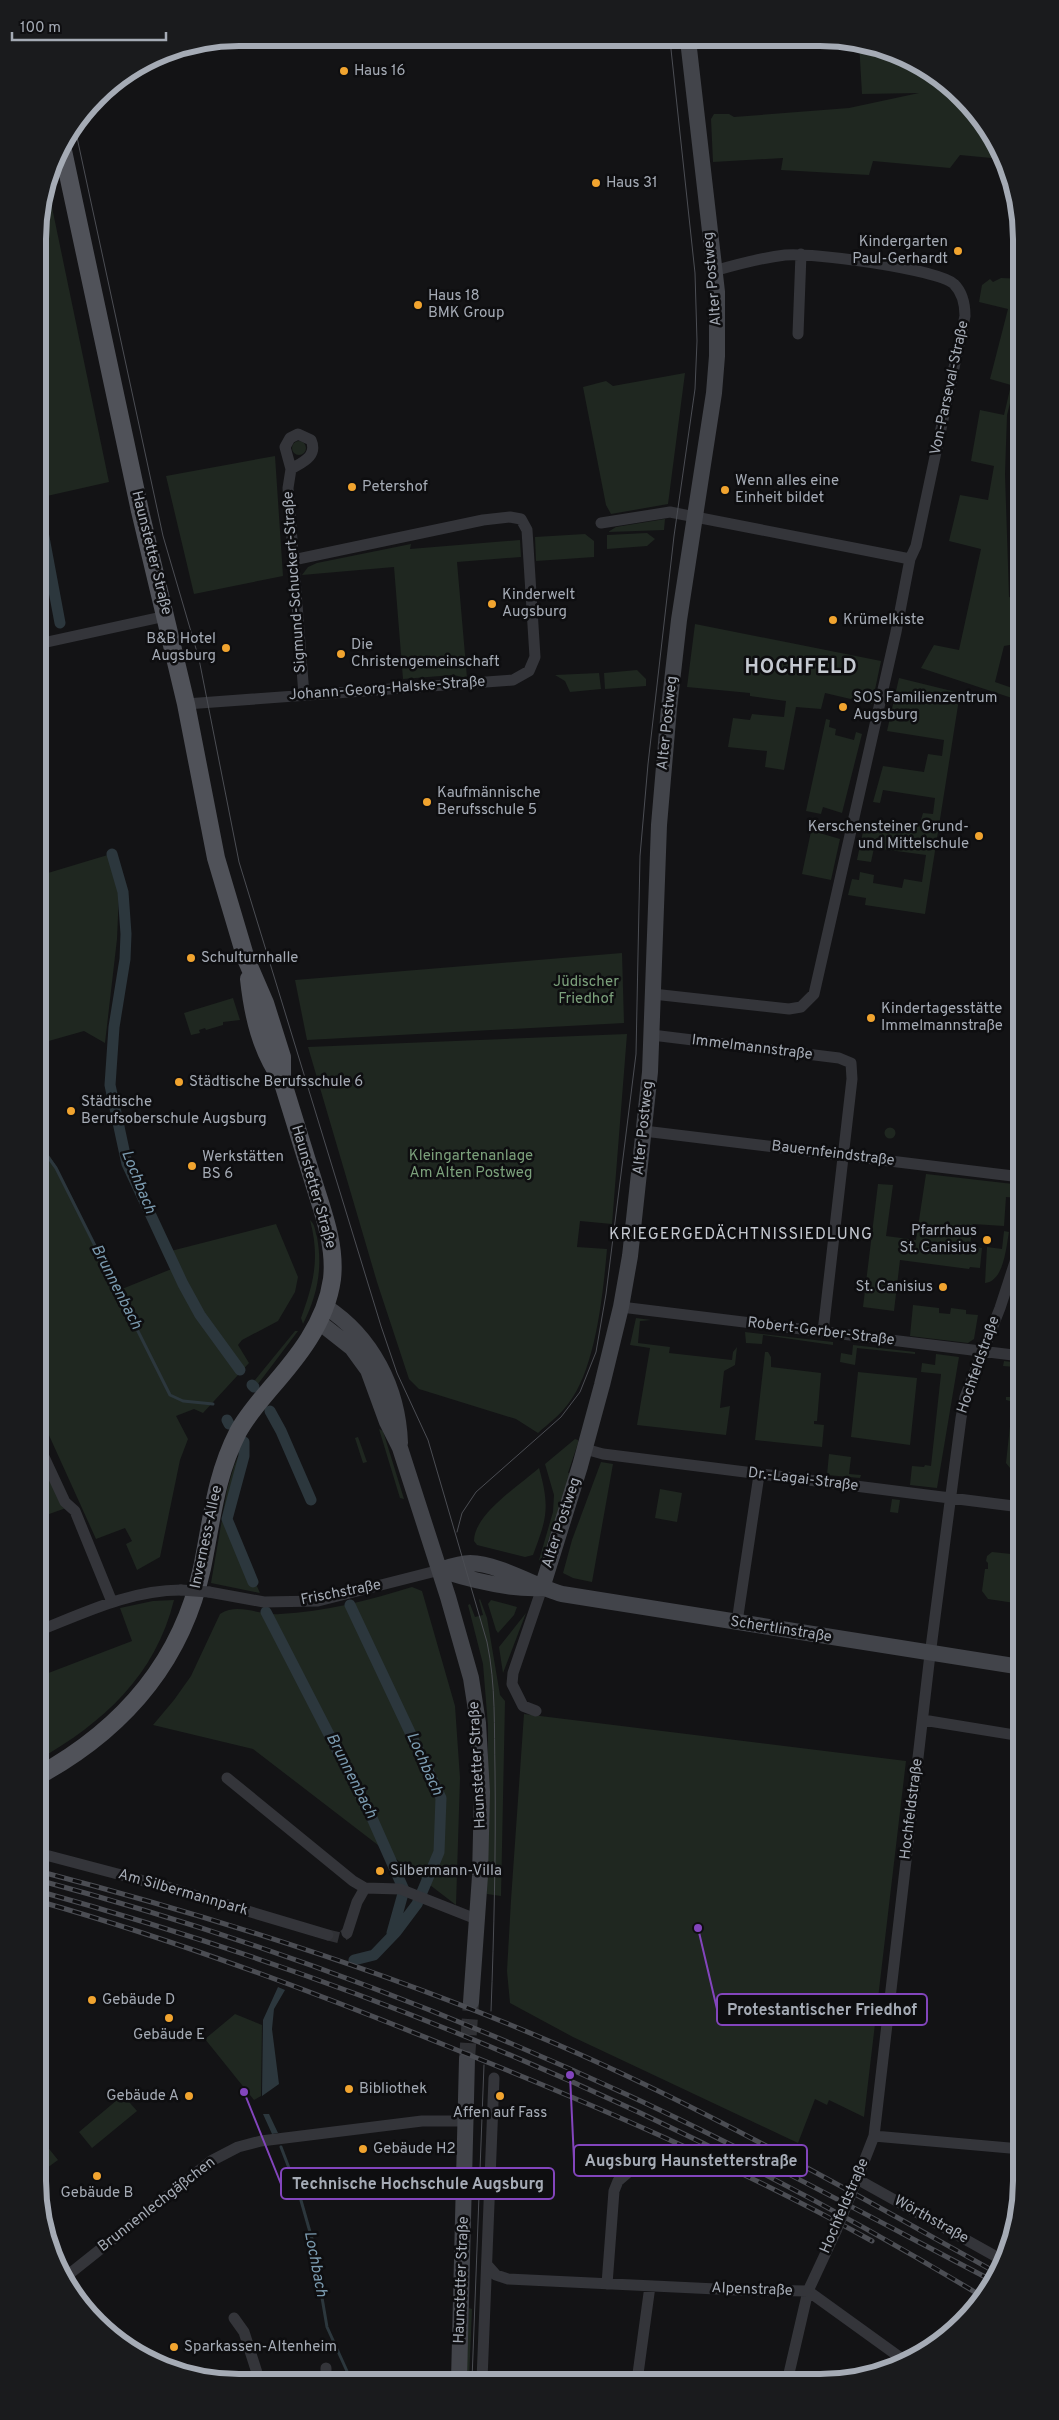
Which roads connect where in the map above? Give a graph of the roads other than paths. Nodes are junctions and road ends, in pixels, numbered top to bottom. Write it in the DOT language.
graph roads {
  1 [pos="689,46"];
  2 [pos="64,158"];
  3 [pos="801,254"];
  4 [pos="714,271"];
  5 [pos="798,334"];
  6 [pos="291,470"];
  7 [pos="695,517"];
  8 [pos="601,524"];
  9 [pos="910,559"];
  10 [pos="293,560"];
  11 [pos="166,616"];
  12 [pos="46,642"];
  13 [pos="304,695"];
  14 [pos="186,704"];
  15 [pos="653,994"];
  16 [pos="652,1035"];
  17 [pos="644,1131"];
  18 [pos="843,1156"];
  19 [pos="1013,1176"];
  20 [pos="1013,1265"];
  21 [pos="621,1307"];
  22 [pos="322,1314"];
  23 [pos="822,1332"];
  24 [pos="984,1351"];
  25 [pos="1013,1355"];
  26 [pos="585,1449"];
  27 [pos="46,1461"];
  28 [pos="759,1475"];
  29 [pos="950,1498"];
  30 [pos="1013,1506"];
  31 [pos="440,1570"];
  32 [pos="542,1588"];
  33 [pos="112,1602"];
  34 [pos="737,1622"];
  35 [pos="46,1628"];
  36 [pos="930,1654"];
  37 [pos="1013,1666"];
  38 [pos="536,1711"];
  39 [pos="923,1720"];
  40 [pos="1013,1735"];
  41 [pos="46,1771"];
  42 [pos="226,1778"];
  43 [pos="46,1855"];
  44 [pos="365,1888"];
  45 [pos="476,1919"];
  46 [pos="347,1933"];
  47 [pos="328,1935"];
  48 [pos="471,2002"];
  49 [pos="467,2059"];
  50 [pos="494,2078"];
  51 [pos="465,2121"];
  52 [pos="874,2136"];
  53 [pos="1013,2148"];
  54 [pos="639,2163"];
  55 [pos="857,2180"];
  56 [pos="997,2257"];
  57 [pos="488,2266"];
  58 [pos="70,2274"];
  59 [pos="607,2284"];
  60 [pos="650,2286"];
  61 [pos="808,2291"];
  62 [pos="234,2318"];
  63 [pos="900,2356"];
  64 [pos="257,2374"];
  65 [pos="459,2374"];
  66 [pos="482,2374"];
  67 [pos="638,2374"];
  68 [pos="789,2374"];
  1 -- 4 [label="street, Alter Postweg"];
  2 -- 11 [label="main road, Haunstetter Straße"];
  3 -- 4 [label="street, Von-Parseval-Straße"];
  3 -- 5 [label="street"];
  3 -- 9 [label="street, Von-Parseval-Straße"];
  4 -- 7 [label="street, Alter Postweg"];
  6 -- 10 [label="street, Sigmund-Schuckert-Straße"];
  7 -- 8 [label="street"];
  7 -- 9 [label="street"];
  7 -- 15 [label="street, Alter Postweg"];
  9 -- 15 [label="street, Von-Parseval-Straße"];
  10 -- 13 [label="street, Sigmund-Schuckert-Straße"];
  10 -- 13 [label="street, Johann-Georg-Halske-Straße"];
  11 -- 12 [label="street"];
  11 -- 14 [label="main road, Haunstetter Straße"];
  13 -- 14 [label="street, Johann-Georg-Halske-Straße"];
  14 -- 22 [label="main road, Haunstetter Straße"];
  15 -- 16 [label="street, Alter Postweg"];
  16 -- 17 [label="street, Alter Postweg"];
  16 -- 18 [label="street, Immelmannstraße"];
  17 -- 18 [label="street, Bauernfeindstraße"];
  17 -- 21 [label="street, Alter Postweg"];
  18 -- 19 [label="street, Bauernfeindstraße"];
  18 -- 23 [label="street"];
  20 -- 24 [label="street, Hochfeldstraße"];
  21 -- 23 [label="street, Robert-Gerber-Straße"];
  21 -- 26 [label="street, Alter Postweg"];
  22 -- 31 [label="street, Haunstetter Straße"];
  22 -- 41 [label="main road, Inverness-Allee"];
  23 -- 24 [label="street, Robert-Gerber-Straße"];
  24 -- 25 [label="street, Robert-Gerber-Straße"];
  24 -- 29 [label="street, Hochfeldstraße"];
  26 -- 28 [label="street, Dr.-Lagai-Straße"];
  26 -- 32 [label="street, Alter Postweg"];
  27 -- 33 [label="street"];
  28 -- 29 [label="street, Dr.-Lagai-Straße"];
  28 -- 34 [label="street"];
  29 -- 30 [label="street, Dr.-Lagai-Straße"];
  29 -- 36 [label="street, Hochfeldstraße"];
  31 -- 32 [label="street, Schertlinstraße"];
  31 -- 33 [label="street, Frischstraße, bridge"];
  31 -- 45 [label="street, Haunstetter Straße"];
  32 -- 34 [label="street, Schertlinstraße"];
  32 -- 38 [label="street, Alter Postweg"];
  33 -- 35 [label="street, Frischstraße"];
  34 -- 36 [label="street, Schertlinstraße"];
  36 -- 37 [label="street, Schertlinstraße"];
  36 -- 39 [label="street, Hochfeldstraße"];
  39 -- 40 [label="street"];
  39 -- 52 [label="street, Hochfeldstraße"];
  42 -- 44 [label="street"];
  43 -- 47 [label="street, Am Silbermannpark"];
  44 -- 45 [label="street"];
  44 -- 46 [label="street"];
  45 -- 48 [label="street, Haunstetter Straße"];
  49 -- 51 [label="street, Haunstetter Straße"];
  50 -- 57 [label="street, Haunstetter Straße"];
  51 -- 58 [label="street, Brunnenlechgäßchen"];
  51 -- 65 [label="street, Haunstetter Straße"];
  52 -- 53 [label="street"];
  52 -- 55 [label="street, Hochfeldstraße"];
  54 -- 59 [label="street"];
  55 -- 56 [label="street, Wörthstraße"];
  55 -- 61 [label="street, Hochfeldstraße, bridge"];
  57 -- 59 [label="street, Alpenstraße"];
  57 -- 66 [label="street, Haunstetter Straße"];
  59 -- 60 [label="street, Alpenstraße"];
  60 -- 61 [label="street, Alpenstraße"];
  60 -- 67 [label="street"];
  61 -- 63 [label="street, Alpenstraße"];
  61 -- 68 [label="street, Hochfeldstraße"];
  62 -- 64 [label="street"];
}
